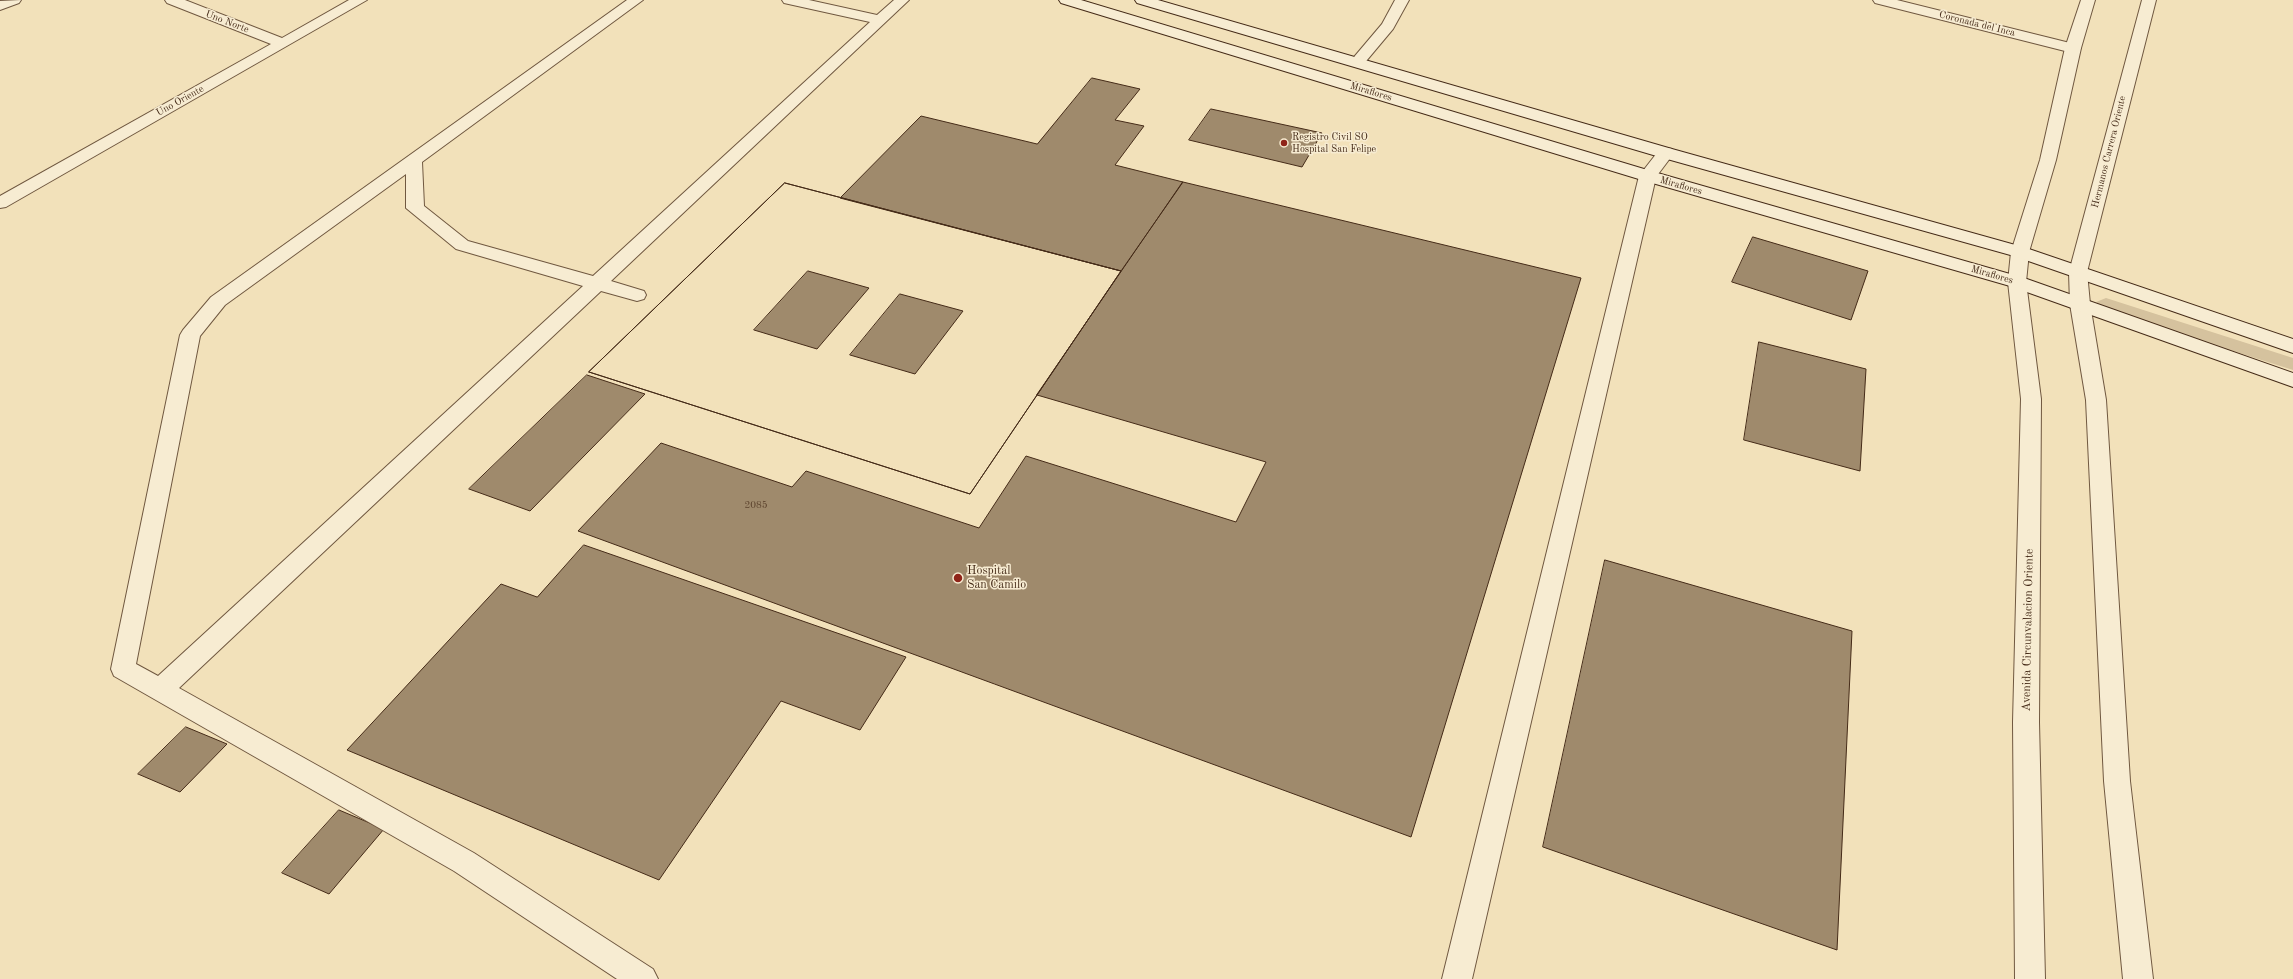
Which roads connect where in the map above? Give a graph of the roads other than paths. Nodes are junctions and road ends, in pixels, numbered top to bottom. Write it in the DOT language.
graph roads {
  1 [pos="14,0"];
  2 [pos="172,0"];
  3 [pos="360,0"];
  4 [pos="636,0"];
  5 [pos="789,0"];
  6 [pos="902,0"];
  7 [pos="1066,0"];
  8 [pos="1142,0"];
  9 [pos="1402,0"];
  10 [pos="1880,0"];
  11 [pos="2088,0"];
  12 [pos="2148,0"];
  13 [pos="0,6"];
  14 [pos="880,20"];
  15 [pos="283,43"];
  16 [pos="2074,48"];
  17 [pos="1357,63"];
  18 [pos="1666,153"];
  19 [pos="414,160"];
  20 [pos="1648,176"];
  21 [pos="0,203"];
  22 [pos="2020,252"];
  23 [pos="2078,272"];
  24 [pos="2017,282"];
  25 [pos="597,283"];
  26 [pos="637,295"];
  27 [pos="2080,304"];
  28 [pos="2293,346"];
  29 [pos="2293,380"];
  30 [pos="161,689"];
  31 [pos="643,979"];
  32 [pos="1457,979"];
  33 [pos="2030,979"];
  34 [pos="2138,979"];
  1 -- 13 [label="street"];
  2 -- 15 [label="street, Uno Norte"];
  3 -- 15 [label="street, Uno Oriente"];
  4 -- 19 [label="street"];
  5 -- 14 [label="street"];
  6 -- 14 [label="street"];
  7 -- 20 [label="street, Miraflores"];
  8 -- 17 [label="street, Miraflores"];
  9 -- 17 [label="street"];
  10 -- 16 [label="street, Coronada del Inca"];
  11 -- 16 [label="street"];
  12 -- 23 [label="street, Hermanos Carrera Oriente"];
  14 -- 25 [label="street"];
  15 -- 21 [label="street, Uno Oriente"];
  16 -- 22 [label="street"];
  17 -- 18 [label="street, Miraflores"];
  18 -- 20 [label="street"];
  18 -- 22 [label="street, Miraflores"];
  19 -- 25 [label="street"];
  19 -- 30 [label="street"];
  20 -- 24 [label="street, Miraflores"];
  20 -- 32 [label="street"];
  22 -- 23 [label="street, Miraflores"];
  22 -- 24 [label="street"];
  23 -- 27 [label="street, Hermanos Carrera Oriente"];
  23 -- 28 [label="street, Miraflores"];
  24 -- 27 [label="street, Miraflores"];
  24 -- 33 [label="street, Avenida Circunvalacion Oriente"];
  25 -- 26 [label="street"];
  25 -- 30 [label="street"];
  27 -- 29 [label="street, Miraflores"];
  27 -- 34 [label="street"];
  30 -- 31 [label="street"];
}
